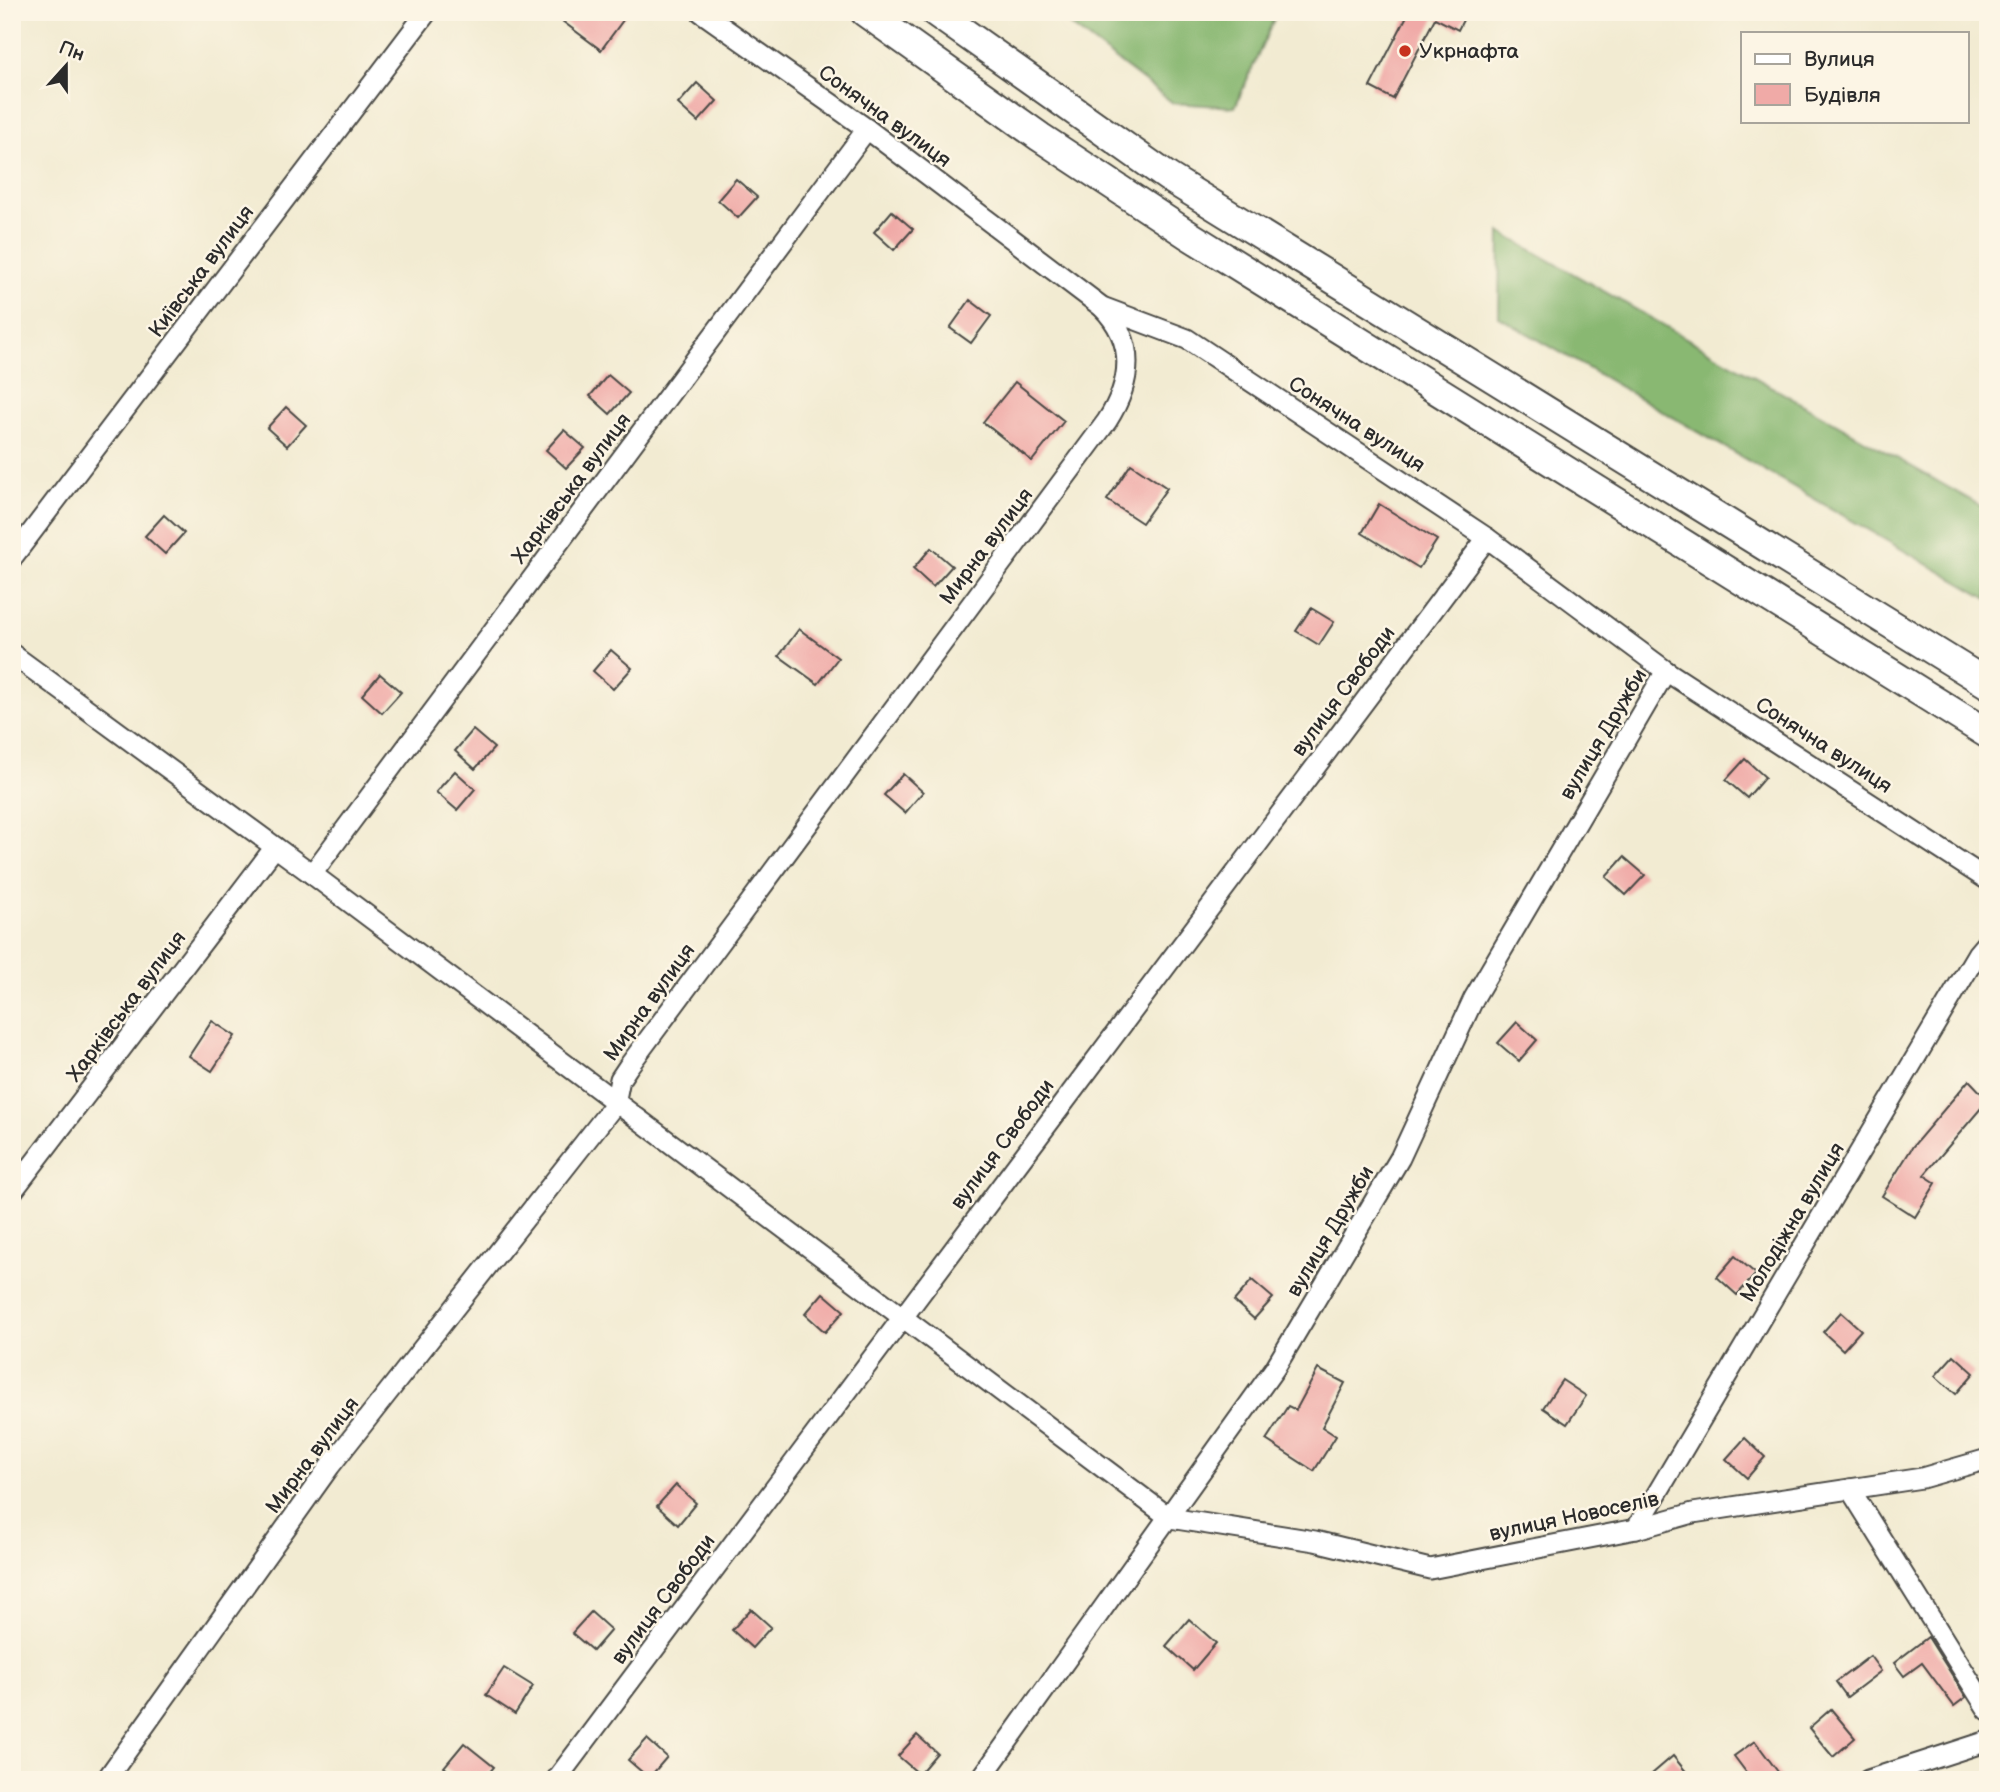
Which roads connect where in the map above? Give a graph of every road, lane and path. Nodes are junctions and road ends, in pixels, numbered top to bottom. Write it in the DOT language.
graph roads {
  1 [pos="427,12"];
  2 [pos="701,12"];
  3 [pos="865,12"];
  4 [pos="935,12"];
  5 [pos="867,129"];
  6 [pos="1102,307"];
  7 [pos="1487,538"];
  8 [pos="12,558"];
  9 [pos="12,653"];
  10 [pos="1666,671"];
  11 [pos="1988,684"];
  12 [pos="1988,734"];
  13 [pos="275,847"];
  14 [pos="312,874"];
  15 [pos="1988,880"];
  16 [pos="1988,941"];
  17 [pos="615,1104"];
  18 [pos="12,1192"];
  19 [pos="901,1317"];
  20 [pos="1988,1459"];
  21 [pos="1850,1489"];
  22 [pos="1170,1518"];
  23 [pos="1636,1529"];
  24 [pos="1988,1710"];
  25 [pos="1988,1741"];
  26 [pos="106,1780"];
  27 [pos="556,1780"];
  28 [pos="980,1780"];
  29 [pos="1868,1780"];
  1 -- 8 [label="street, Київська вулиця"];
  2 -- 5 [label="street, Сонячна вулиця"];
  3 -- 12 [label="highway"];
  4 -- 11 [label="highway"];
  5 -- 6 [label="street, Сонячна вулиця"];
  5 -- 14 [label="street, Харківська вулиця"];
  6 -- 7 [label="street, Сонячна вулиця"];
  6 -- 17 [label="street, Мирна вулиця"];
  7 -- 10 [label="street, Сонячна вулиця"];
  7 -- 19 [label="street, вулиця Свободи"];
  9 -- 13 [label="street"];
  10 -- 15 [label="street, Сонячна вулиця"];
  10 -- 22 [label="street, вулиця Дружби"];
  13 -- 14 [label="street"];
  13 -- 18 [label="street, Харківська вулиця"];
  14 -- 17 [label="street"];
  16 -- 23 [label="street, Молодіжна вулиця"];
  17 -- 19 [label="street"];
  17 -- 26 [label="street, Мирна вулиця"];
  19 -- 22 [label="street"];
  19 -- 27 [label="street, вулиця Свободи"];
  20 -- 21 [label="street, вулиця Новоселів"];
  21 -- 23 [label="street, вулиця Новоселів"];
  21 -- 24 [label="street"];
  22 -- 23 [label="street, вулиця Новоселів"];
  22 -- 28 [label="street, вулиця Дружби"];
  25 -- 29 [label="street"];
}
